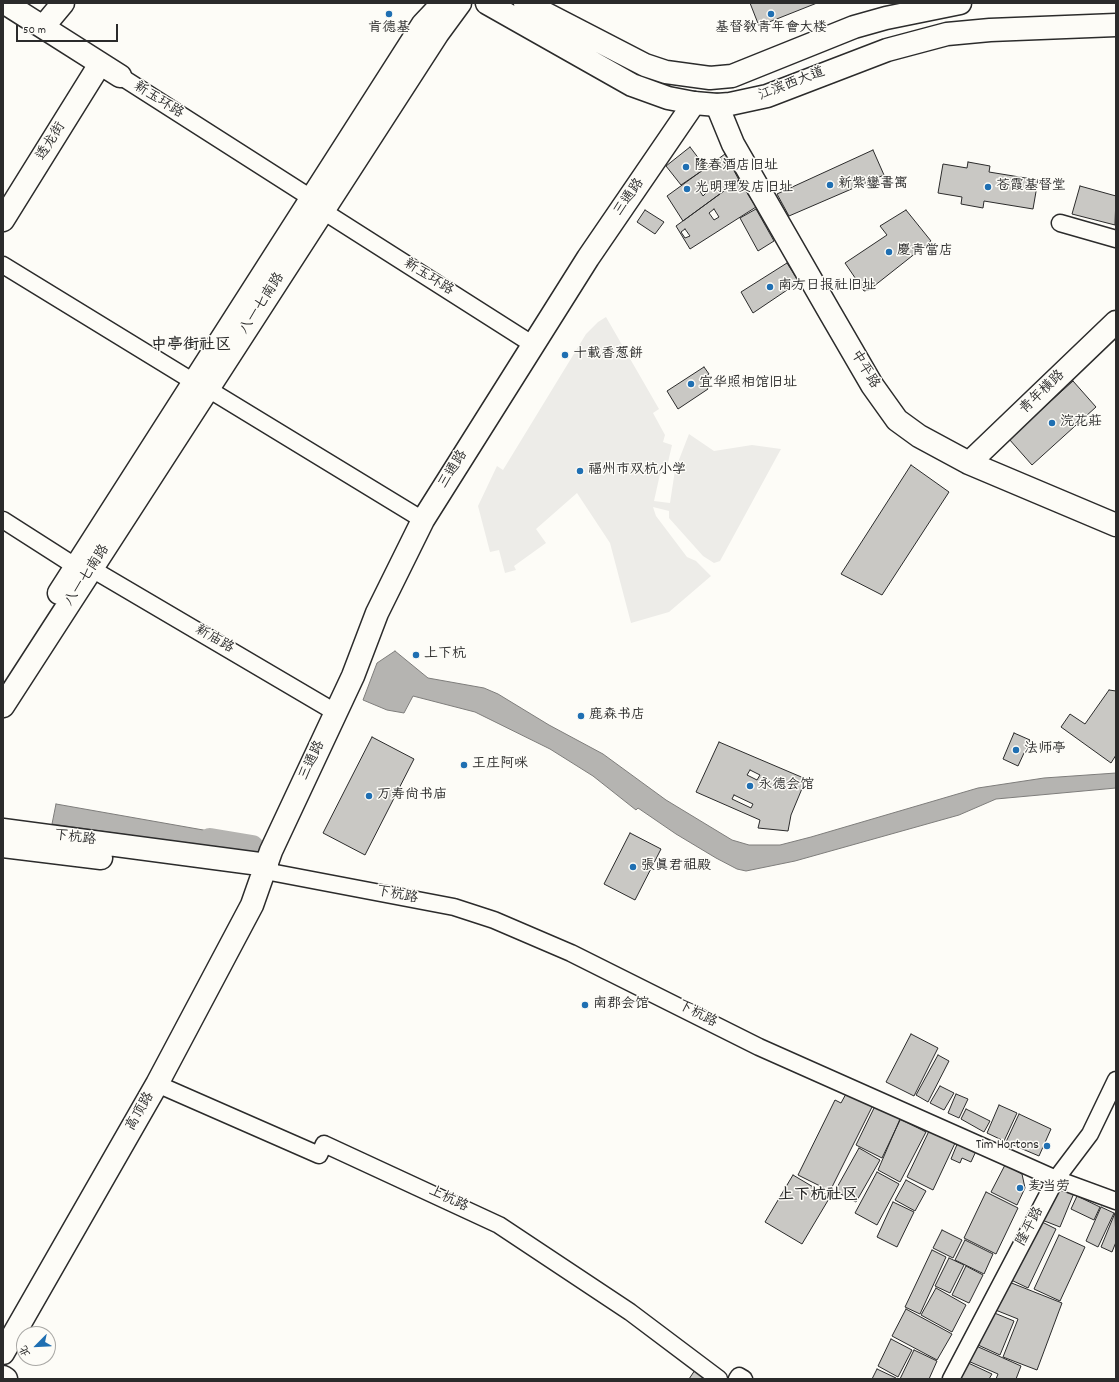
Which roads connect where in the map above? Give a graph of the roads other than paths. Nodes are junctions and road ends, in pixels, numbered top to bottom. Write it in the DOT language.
graph roads {
  1 [pos="5,3"];
  2 [pos="63,3"];
  3 [pos="443,3"];
  4 [pos="460,3"];
  5 [pos="487,3"];
  6 [pos="525,3"];
  7 [pos="960,3"];
  8 [pos="1116,25"];
  9 [pos="43,27"];
  10 [pos="100,64"];
  11 [pos="120,76"];
  12 [pos="694,103"];
  13 [pos="717,105"];
  14 [pos="317,205"];
  15 [pos="3,220"];
  16 [pos="1060,223"];
  17 [pos="1116,239"];
  18 [pos="3,264"];
  19 [pos="1116,322"];
  20 [pos="532,344"];
  21 [pos="201,386"];
  22 [pos="969,463"];
  23 [pos="3,520"];
  24 [pos="423,520"];
  25 [pos="1116,525"];
  26 [pos="84,568"];
  27 [pos="3,682"];
  28 [pos="3,706"];
  29 [pos="335,712"];
  30 [pos="3,830"];
  31 [pos="3,846"];
  32 [pos="265,871"];
  33 [pos="1116,1080"];
  34 [pos="157,1084"];
  35 [pos="1056,1179"];
  36 [pos="1116,1201"];
  37 [pos="3,1353"];
  38 [pos="3,1377"];
  39 [pos="6,1379"];
  40 [pos="719,1379"];
  41 [pos="737,1379"];
  42 [pos="744,1379"];
  43 [pos="951,1379"];
  1 -- 9 [label="main road, 新玉环路"];
  2 -- 9 [label="main road"];
  3 -- 14 [label="main road, 八一七南路"];
  4 -- 14 [label="main road, 八一七南路"];
  5 -- 12 [label="main road, 江滨西大道"];
  6 -- 7 [label="main road"];
  8 -- 13 [label="main road, 江滨西大道"];
  9 -- 10 [label="main road, 新玉环路"];
  10 -- 11 [label="main road, 新玉环路"];
  10 -- 15 [label="main road, 透龙街"];
  11 -- 14 [label="street, 新玉环路"];
  12 -- 13 [label="main road, 江滨西大道"];
  12 -- 20 [label="main road, 三通路"];
  13 -- 22 [label="main road, 中平路"];
  14 -- 20 [label="street, 新玉环路"];
  14 -- 21 [label="main road, 八一七南路"];
  16 -- 17 [label="street"];
  18 -- 21 [label="street"];
  19 -- 22 [label="main road, 青年横路"];
  20 -- 24 [label="main road, 三通路"];
  21 -- 24 [label="street"];
  21 -- 26 [label="main road, 八一七南路"];
  22 -- 25 [label="main road, 中平路"];
  23 -- 26 [label="street, 新庙路"];
  24 -- 29 [label="main road, 三通路"];
  26 -- 27 [label="main road, 八一七南路"];
  26 -- 28 [label="main road, 八一七南路"];
  26 -- 29 [label="street, 新庙路"];
  29 -- 32 [label="main road, 三通路"];
  30 -- 32 [label="main road, 下杭路"];
  31 -- 32 [label="main road, 下杭路"];
  32 -- 34 [label="main road, 高顶路"];
  32 -- 35 [label="street, 下杭路"];
  33 -- 35 [label="street, 隆平路"];
  34 -- 37 [label="main road, 高顶路"];
  34 -- 40 [label="street, 上杭路"];
  35 -- 36 [label="street, 下杭路"];
  35 -- 43 [label="street, 隆平路"];
  38 -- 39 [label="main road"];
  41 -- 42 [label="street"];
}
